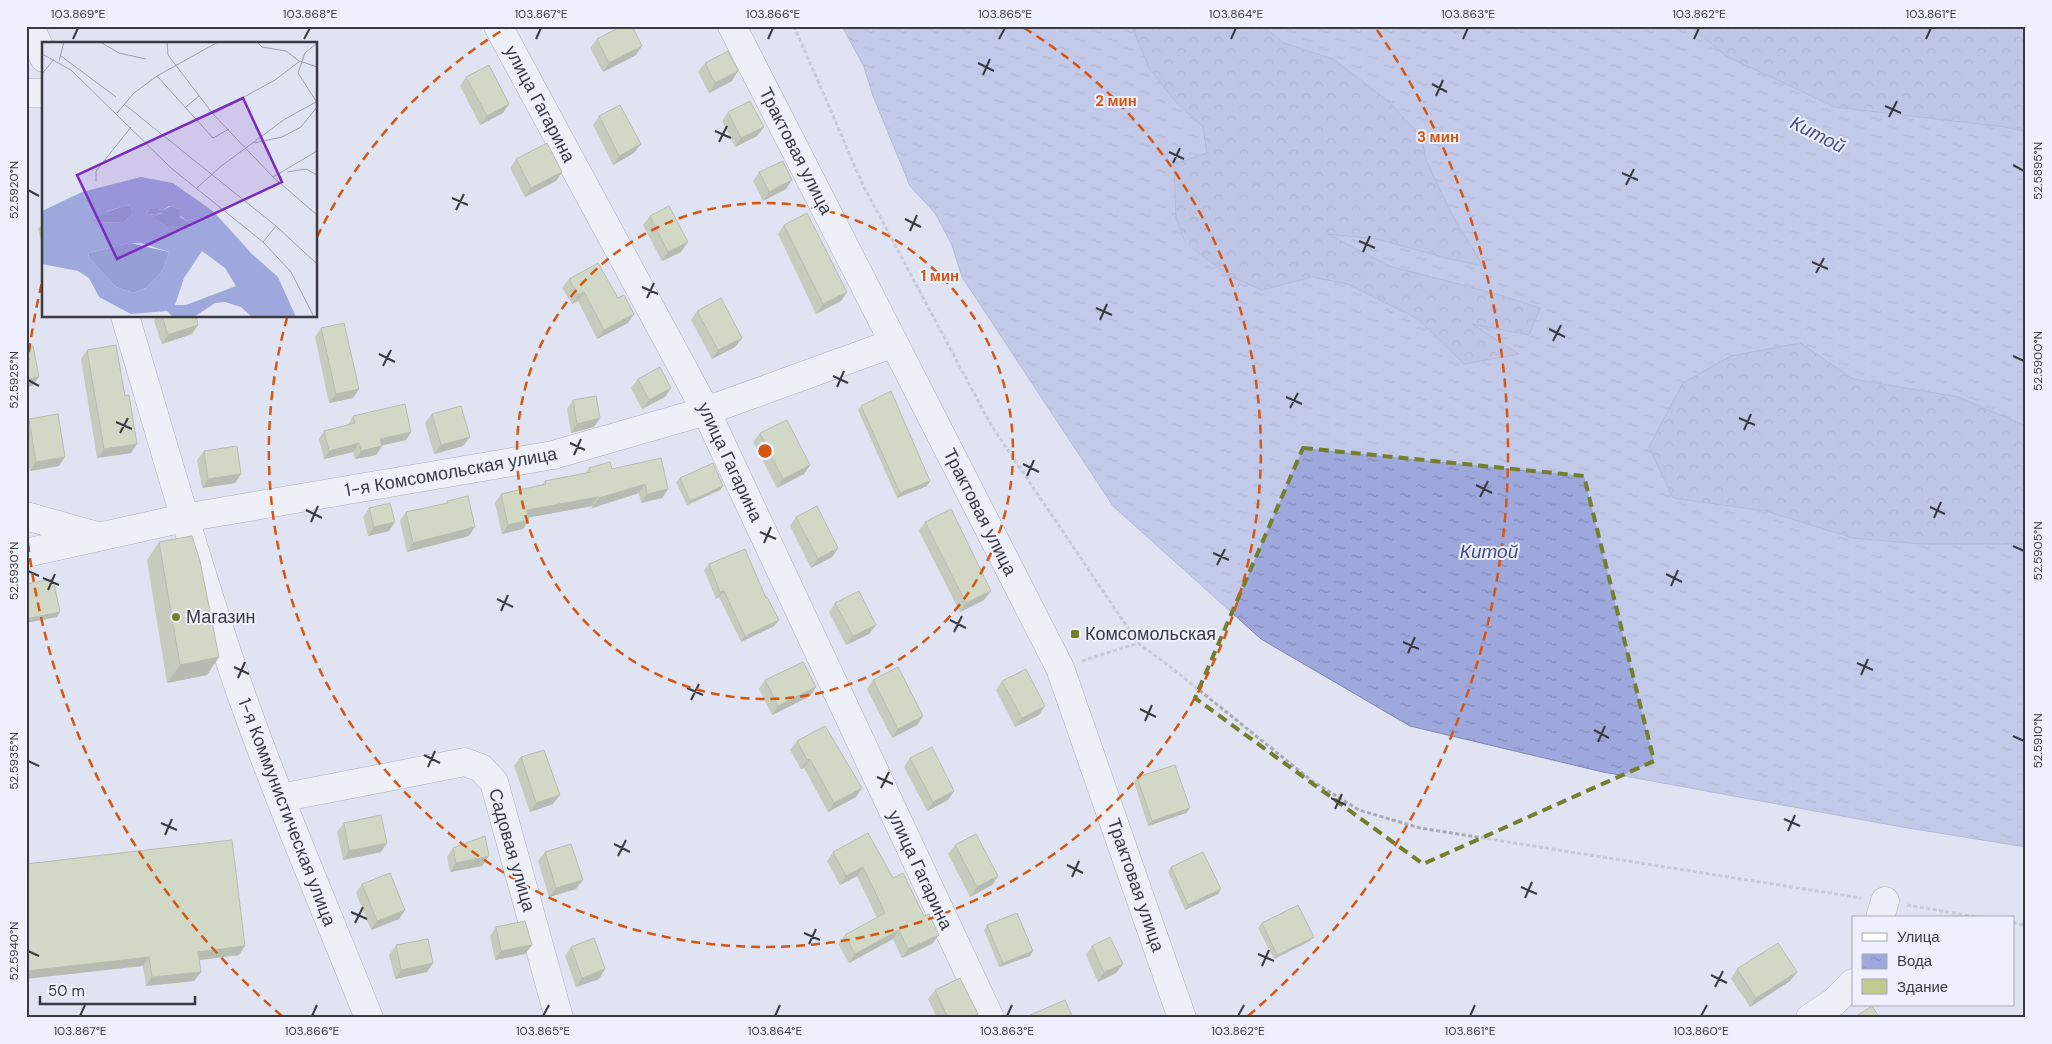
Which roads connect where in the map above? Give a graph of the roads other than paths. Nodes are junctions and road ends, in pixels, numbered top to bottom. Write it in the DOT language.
graph roads {
  1 [pos="30,26"];
  2 [pos="498,26"];
  3 [pos="732,26"];
  4 [pos="42,53"];
  5 [pos="26,93"];
  6 [pos="42,94"];
  7 [pos="126,318"];
  8 [pos="894,343"];
  9 [pos="706,411"];
  10 [pos="26,516"];
  11 [pos="184,518"];
  12 [pos="101,537"];
  13 [pos="26,553"];
  14 [pos="280,798"];
  15 [pos="1852,984"];
  16 [pos="369,1018"];
  17 [pos="559,1018"];
  18 [pos="990,1018"];
  19 [pos="1182,1018"];
  20 [pos="1810,1018"];
  1 -- 4 [label="street"];
  2 -- 9 [label="street, улица Гагарина"];
  3 -- 8 [label="street, Трактовая улица"];
  5 -- 6 [label="street"];
  7 -- 11 [label="street, 1-я Коммунистическая улица"];
  8 -- 9 [label="street, 1-я Комсомольская улица"];
  8 -- 19 [label="street, Трактовая улица"];
  9 -- 11 [label="street, 1-я Комсомольская улица"];
  9 -- 18 [label="street, улица Гагарина"];
  10 -- 12 [label="street"];
  11 -- 12 [label="street, 1-я Комсомольская улица"];
  11 -- 14 [label="street, 1-я Коммунистическая улица"];
  12 -- 13 [label="street, 1-я Комсомольская улица"];
  14 -- 16 [label="street, 1-я Коммунистическая улица"];
  14 -- 17 [label="street, Садовая улица"];
  15 -- 20 [label="street"];
}
